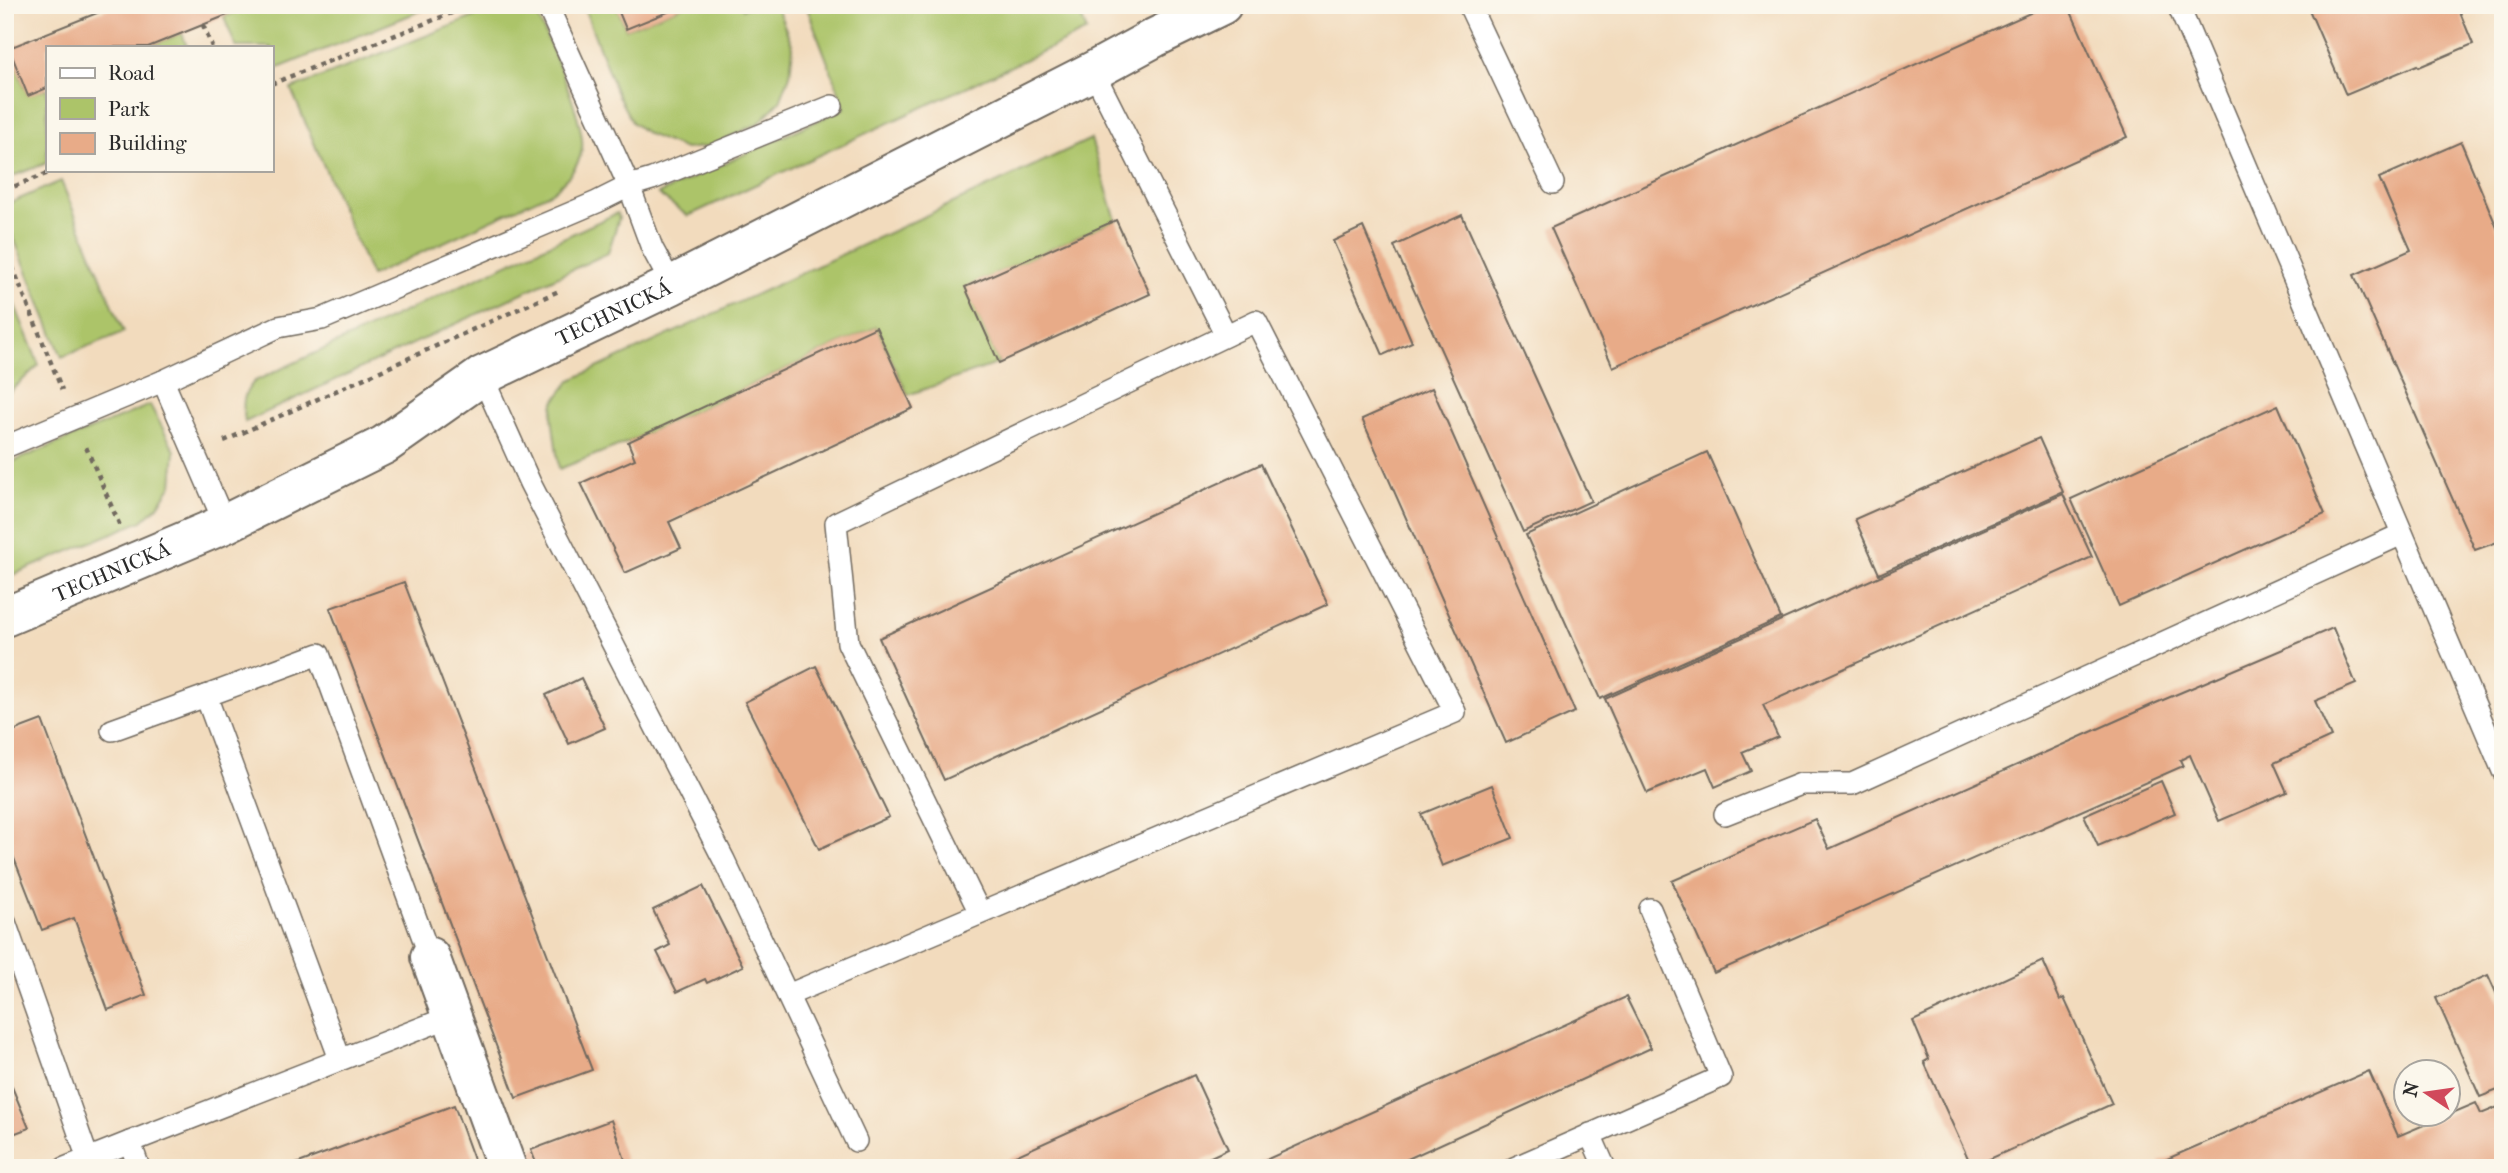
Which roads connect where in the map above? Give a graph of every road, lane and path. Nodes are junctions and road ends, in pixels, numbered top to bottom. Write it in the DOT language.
graph roads {
  1 [pos="472,5"];
  2 [pos="547,5"];
  3 [pos="1222,5"];
  4 [pos="1469,5"];
  5 [pos="2178,5"];
  6 [pos="203,25"];
  7 [pos="212,46"];
  8 [pos="1093,71"];
  9 [pos="273,84"];
  10 [pos="832,106"];
  11 [pos="51,172"];
  12 [pos="1553,183"];
  13 [pos="629,186"];
  14 [pos="5,190"];
  15 [pos="5,248"];
  16 [pos="672,285"];
  17 [pos="566,287"];
  18 [pos="1226,335"];
  19 [pos="482,376"];
  20 [pos="163,381"];
  21 [pos="74,418"];
  22 [pos="5,447"];
  23 [pos="195,454"];
  24 [pos="225,524"];
  25 [pos="121,529"];
  26 [pos="2402,534"];
  27 [pos="5,617"];
  28 [pos="206,696"];
  29 [pos="112,730"];
  30 [pos="2503,771"];
  31 [pos="1725,814"];
  32 [pos="1650,909"];
  33 [pos="980,913"];
  34 [pos="5,922"];
  35 [pos="430,957"];
  36 [pos="788,995"];
  37 [pos="452,1016"];
  38 [pos="340,1059"];
  39 [pos="1590,1134"];
  40 [pos="856,1141"];
  41 [pos="130,1142"];
  42 [pos="88,1159"];
  43 [pos="65,1168"];
  44 [pos="139,1168"];
  45 [pos="507,1168"];
  46 [pos="1514,1168"];
  47 [pos="1605,1168"];
  1 -- 9 [label="path"];
  2 -- 13 [label="lane"];
  3 -- 8 [label="street, TECHNICKÁ"];
  4 -- 12 [label="lane"];
  5 -- 26 [label="lane"];
  6 -- 7 [label="path"];
  8 -- 16 [label="street, TECHNICKÁ"];
  8 -- 18 [label="lane"];
  10 -- 13 [label="lane"];
  11 -- 14 [label="path"];
  13 -- 16 [label="lane"];
  13 -- 20 [label="lane"];
  15 -- 21 [label="path"];
  16 -- 19 [label="street, TECHNICKÁ"];
  17 -- 23 [label="path"];
  18 -- 33 [label="lane"];
  18 -- 33 [label="lane"];
  19 -- 24 [label="street, TECHNICKÁ"];
  19 -- 36 [label="lane"];
  20 -- 21 [label="lane"];
  20 -- 23 [label="lane"];
  21 -- 22 [label="lane"];
  21 -- 25 [label="path"];
  23 -- 24 [label="lane"];
  24 -- 27 [label="street, TECHNICKÁ"];
  26 -- 30 [label="lane"];
  26 -- 31 [label="lane"];
  28 -- 29 [label="lane"];
  28 -- 35 [label="lane"];
  28 -- 38 [label="lane"];
  32 -- 39 [label="lane"];
  33 -- 36 [label="lane"];
  34 -- 42 [label="lane"];
  35 -- 37 [label="street"];
  36 -- 40 [label="lane"];
  37 -- 38 [label="lane"];
  37 -- 45 [label="street"];
  38 -- 41 [label="lane"];
  39 -- 46 [label="lane"];
  39 -- 47 [label="lane"];
  41 -- 42 [label="lane"];
  41 -- 44 [label="lane"];
  42 -- 43 [label="lane"];
}
